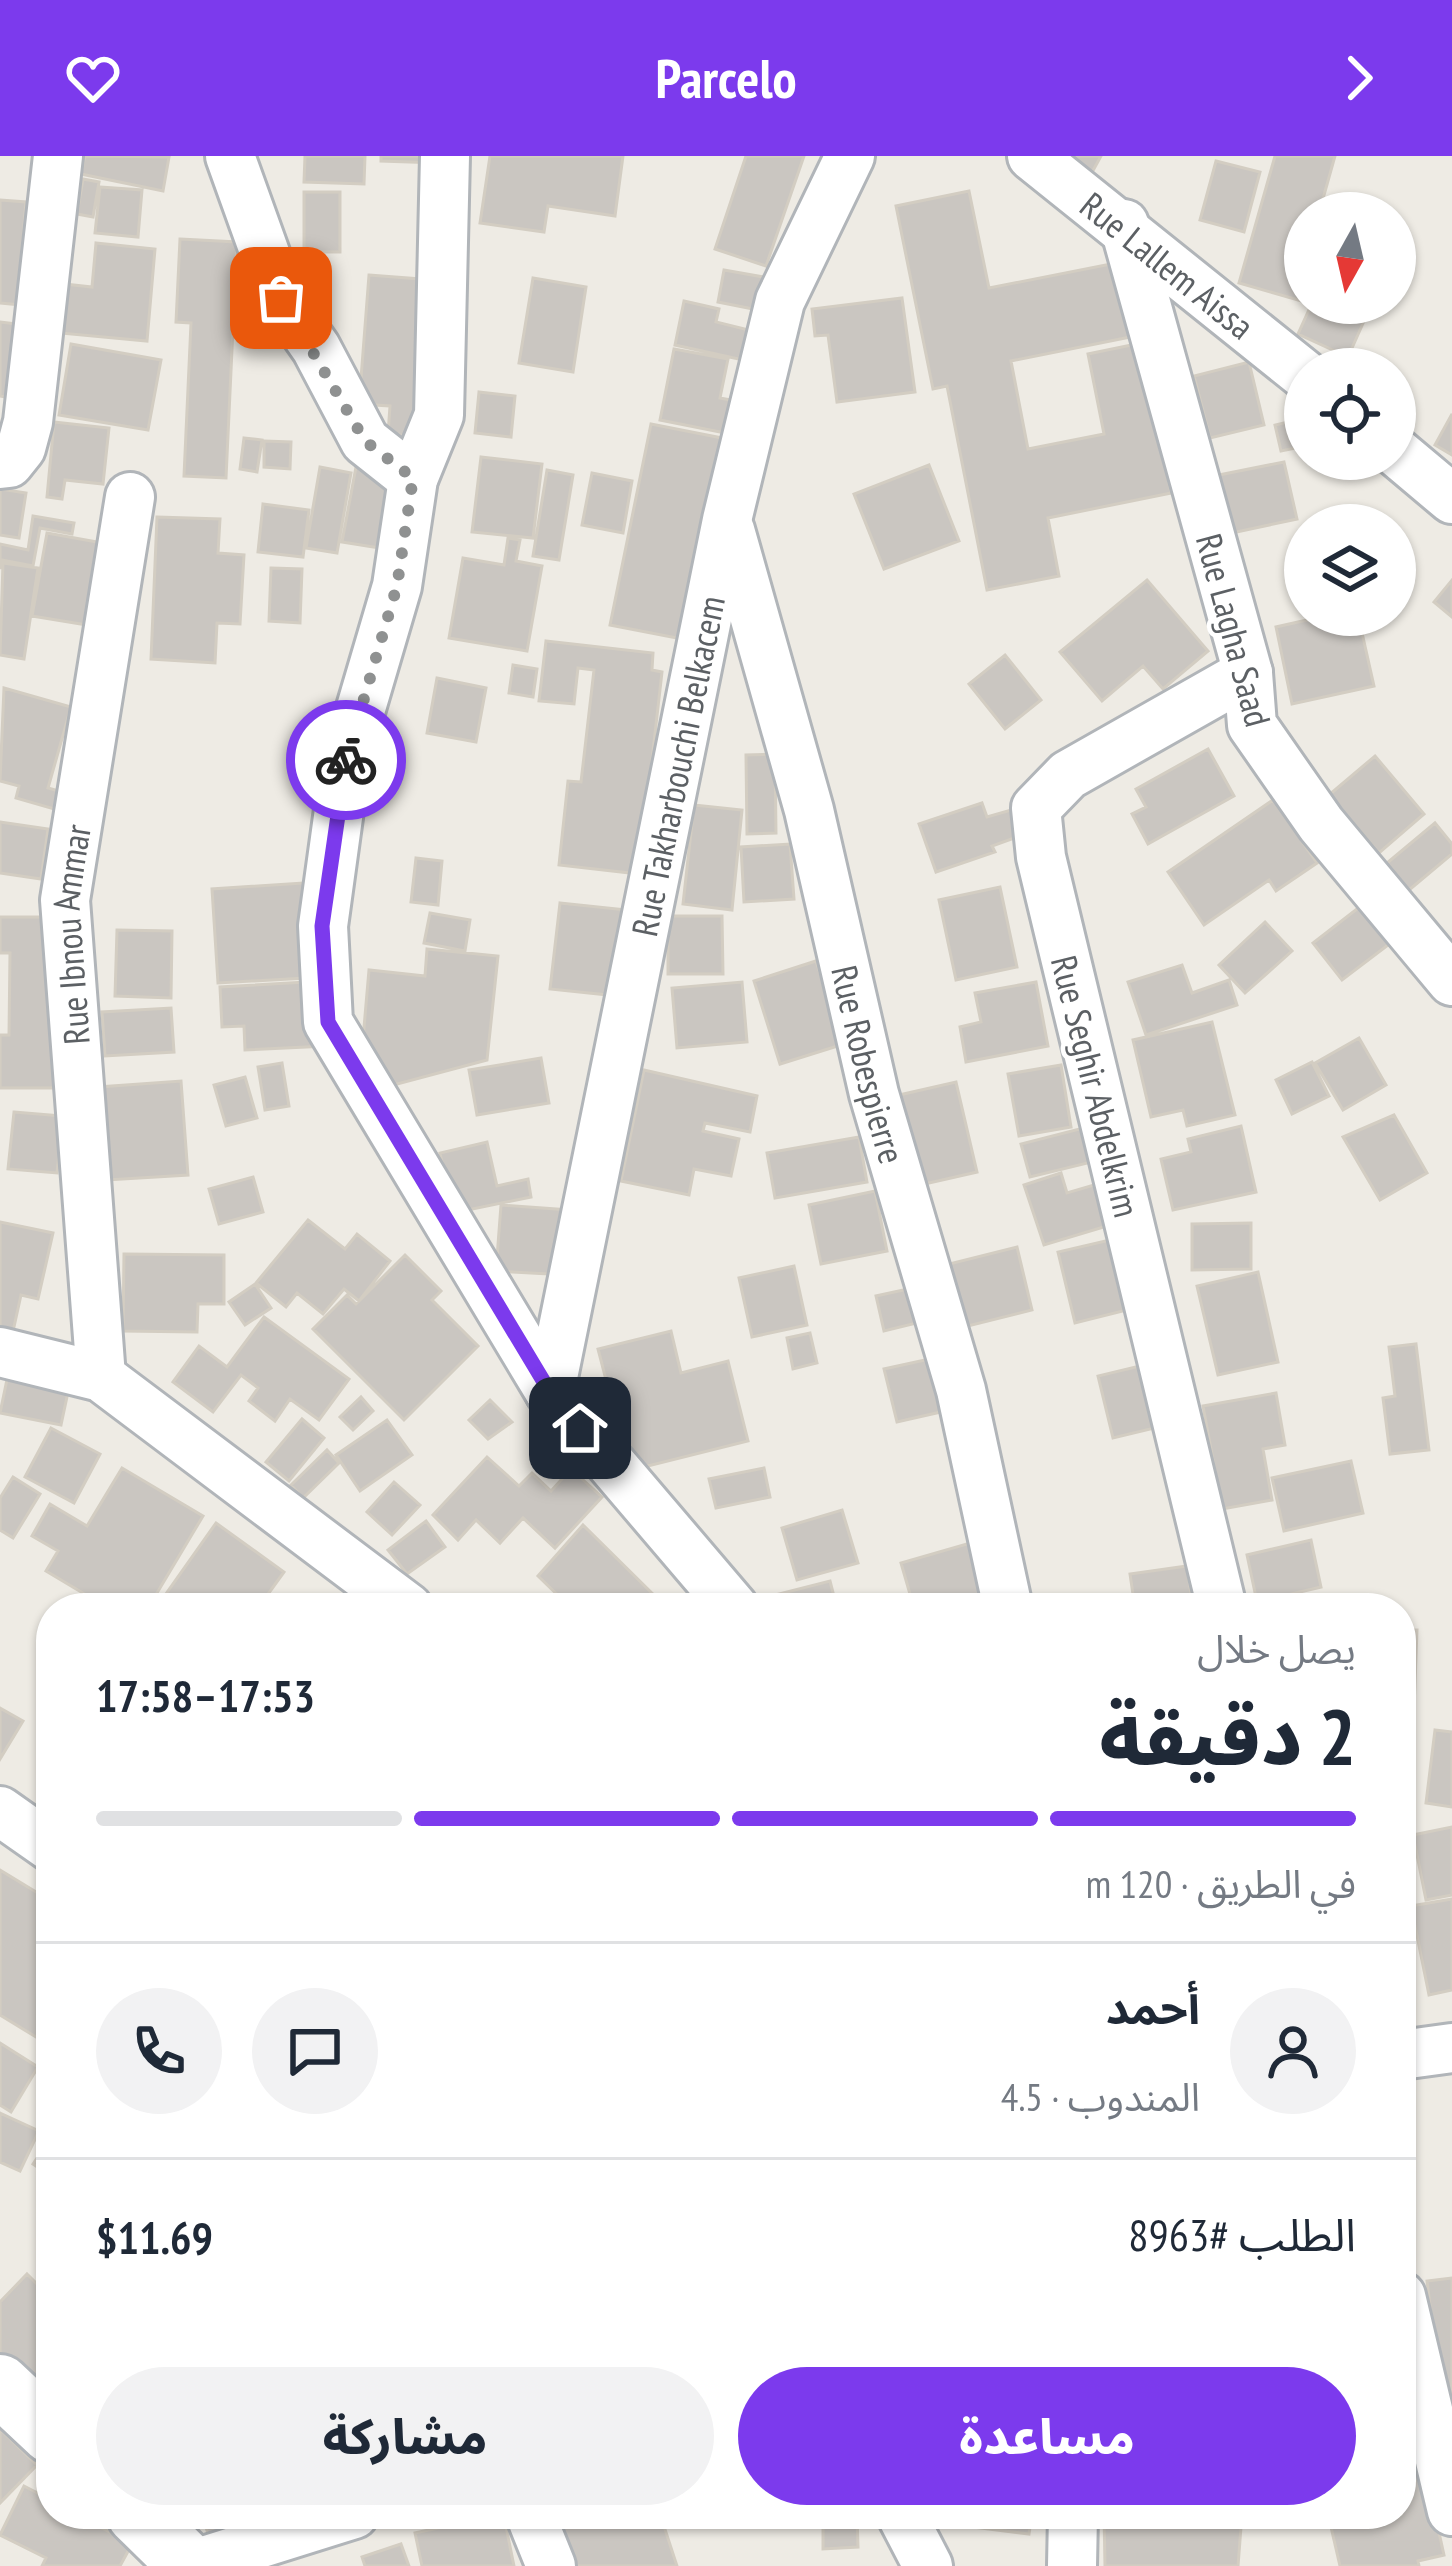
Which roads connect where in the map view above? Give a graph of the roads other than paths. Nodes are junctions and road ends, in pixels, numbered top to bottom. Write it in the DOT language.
graph roads {
  1 [pos="58,156"];
  2 [pos="230,156"];
  3 [pos="263,156"];
  4 [pos="446,156"];
  5 [pos="850,156"];
  6 [pos="1032,156"];
  7 [pos="1124,224"];
  8 [pos="316,349"];
  9 [pos="1284,357"];
  10 [pos="0,464"];
  11 [pos="1416,469"];
  12 [pos="413,478"];
  13 [pos="130,497"];
  14 [pos="1452,499"];
  15 [pos="727,520"];
  16 [pos="1248,673"];
  17 [pos="1452,982"];
  18 [pos="0,1352"];
  19 [pos="101,1377"];
  20 [pos="550,1392"];
  21 [pos="387,1593"];
  22 [pos="721,1593"];
  23 [pos="1005,1593"];
  24 [pos="1218,1593"];
  25 [pos="0,1811"];
  26 [pos="36,1836"];
  27 [pos="1452,2048"];
  28 [pos="1416,2053"];
  29 [pos="1416,2359"];
  30 [pos="0,2385"];
  31 [pos="36,2419"];
  32 [pos="1452,2511"];
  33 [pos="152,2529"];
  34 [pos="307,2529"];
  35 [pos="536,2529"];
  36 [pos="909,2529"];
  37 [pos="1072,2529"];
  38 [pos="190,2566"];
  39 [pos="551,2566"];
  40 [pos="928,2566"];
  41 [pos="1072,2566"];
  1 -- 10 [label="street"];
  2 -- 8 [label="street"];
  3 -- 8 [label="street"];
  4 -- 12 [label="street"];
  5 -- 15 [label="street, Rue Takharbouchi Belkacem"];
  6 -- 7 [label="street, Rue Lallem Aissa"];
  7 -- 9 [label="street, Rue Lallem Aissa"];
  7 -- 16 [label="street, Rue Lagha Saad"];
  8 -- 12 [label="street"];
  11 -- 14 [label="street"];
  12 -- 20 [label="street"];
  13 -- 19 [label="street, Rue Ibnou Ammar"];
  15 -- 20 [label="street, Rue Takharbouchi Belkacem"];
  15 -- 23 [label="street, Rue Robespierre"];
  16 -- 17 [label="street, Rue Lagha Saad"];
  16 -- 24 [label="street, Rue Seghir Abdelkrim"];
  18 -- 19 [label="street"];
  19 -- 21 [label="street"];
  20 -- 22 [label="street"];
  25 -- 26 [label="street"];
  27 -- 28 [label="street"];
  29 -- 32 [label="street"];
  30 -- 31 [label="street"];
  33 -- 38 [label="street"];
  34 -- 38 [label="street"];
  35 -- 39 [label="street"];
  36 -- 40 [label="street"];
  37 -- 41 [label="street"];
}
